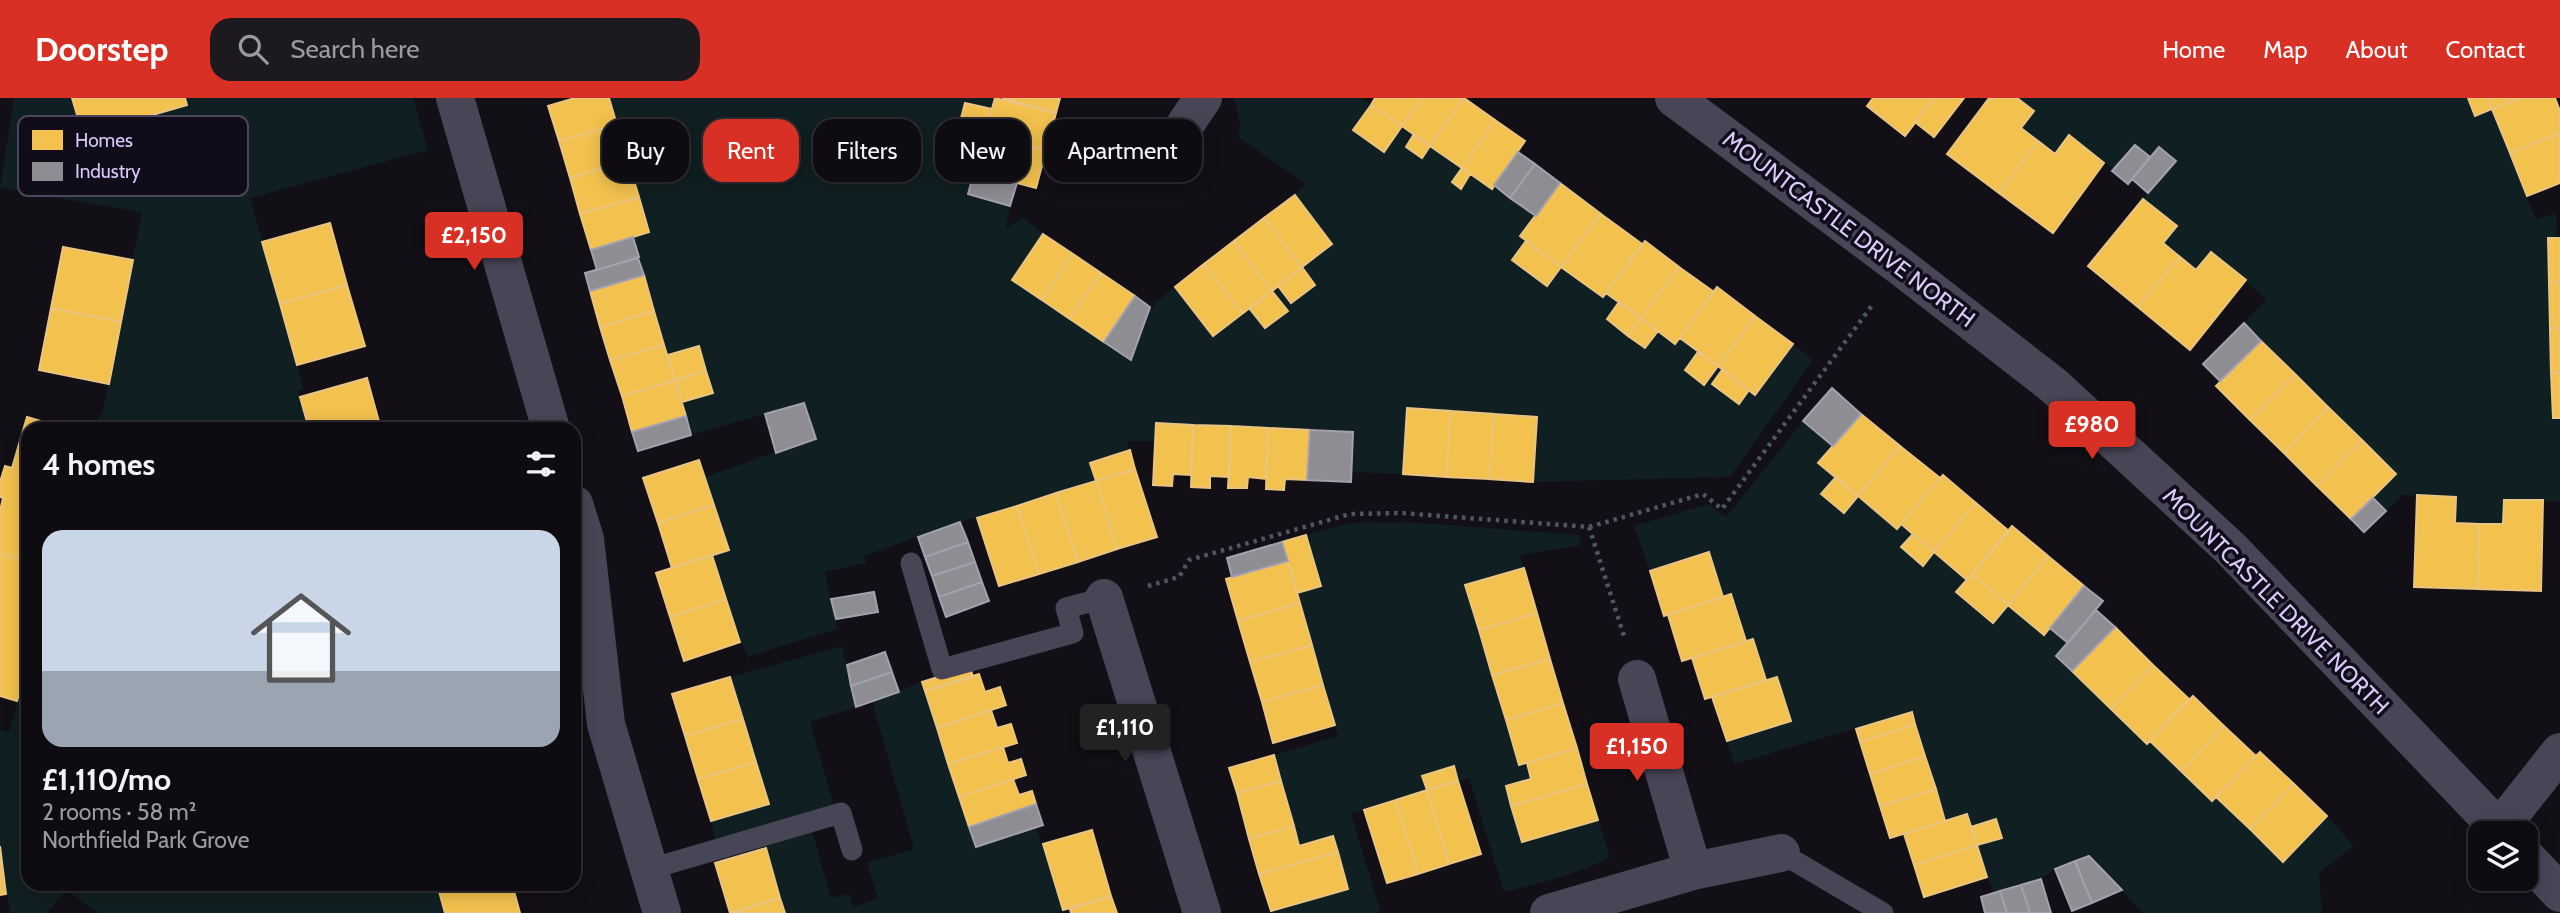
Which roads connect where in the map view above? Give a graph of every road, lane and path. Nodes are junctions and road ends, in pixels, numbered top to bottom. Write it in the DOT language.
graph roads {
  1 [pos="455,98"];
  2 [pos="1674,98"];
  3 [pos="1901,267"];
  4 [pos="549,422"];
  5 [pos="581,526"];
  6 [pos="1588,527"];
  7 [pos="911,563"];
  8 [pos="1104,598"];
  9 [pos="1637,679"];
  10 [pos="2560,752"];
  11 [pos="2491,821"];
  12 [pos="2508,821"];
  13 [pos="852,850"];
  14 [pos="1781,853"];
  15 [pos="650,869"];
  16 [pos="2538,870"];
  17 [pos="1693,871"];
  18 [pos="2560,893"];
  19 [pos="662,913"];
  20 [pos="1202,913"];
  21 [pos="1549,913"];
  22 [pos="1883,913"];
  1 -- 4 [label="street"];
  2 -- 3 [label="street, MOUNTCASTLE DRIVE NORTH"];
  3 -- 6 [label="path"];
  3 -- 11 [label="street, MOUNTCASTLE DRIVE NORTH"];
  5 -- 15 [label="street"];
  6 -- 8 [label="path"];
  6 -- 9 [label="path"];
  7 -- 8 [label="lane"];
  8 -- 20 [label="street"];
  9 -- 17 [label="street"];
  10 -- 12 [label="street"];
  13 -- 15 [label="lane"];
  14 -- 17 [label="street"];
  14 -- 22 [label="lane"];
  15 -- 19 [label="street"];
  16 -- 18 [label="street"];
  17 -- 21 [label="street"];
}
